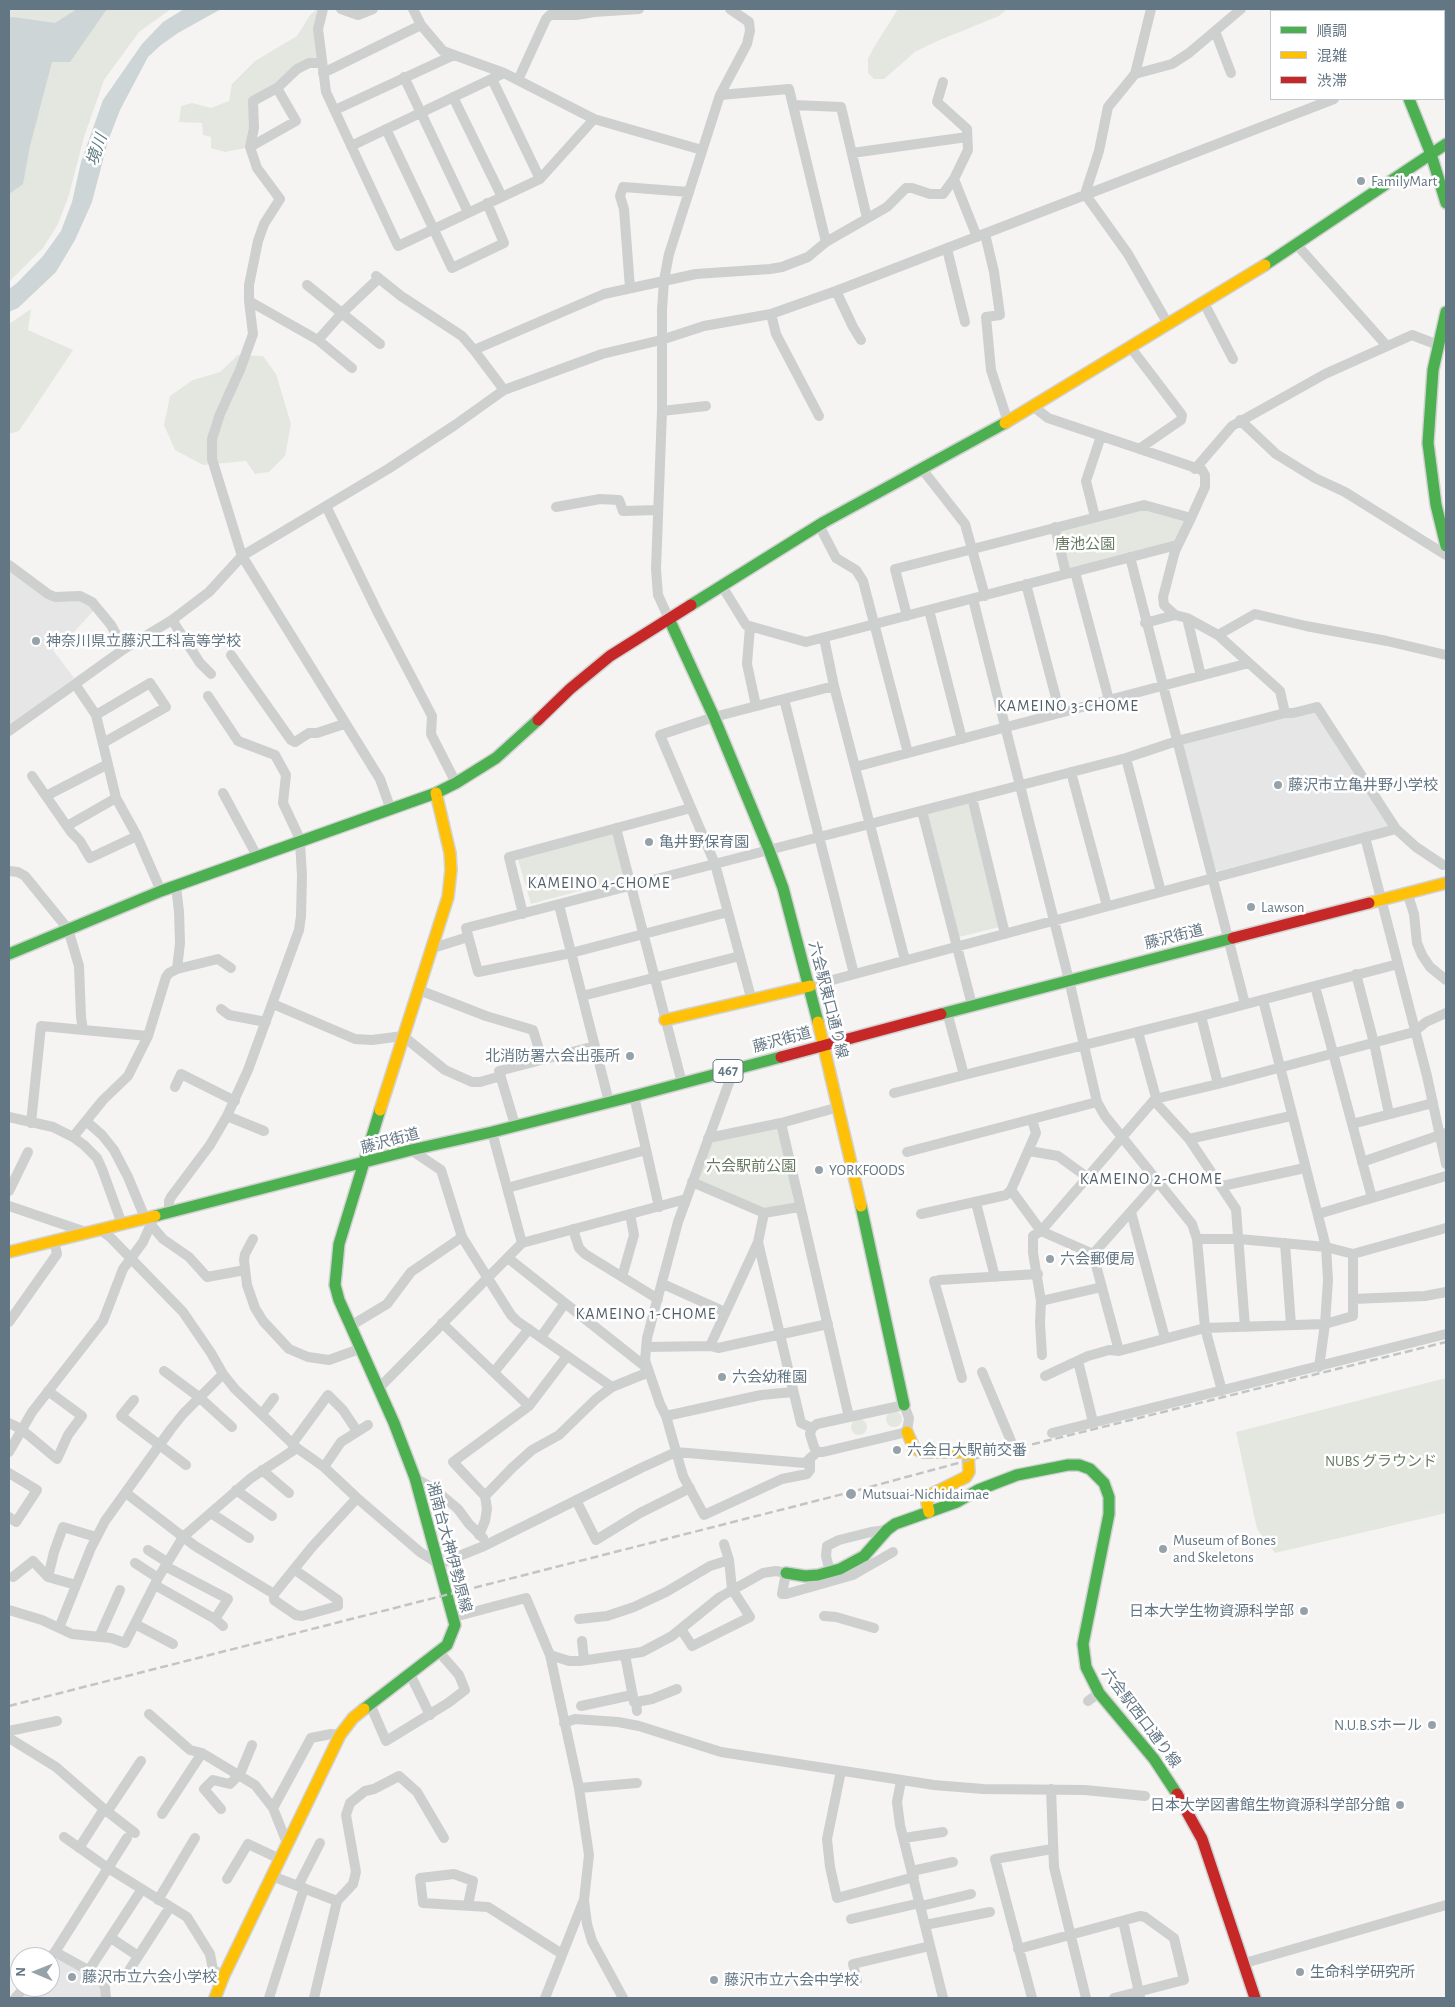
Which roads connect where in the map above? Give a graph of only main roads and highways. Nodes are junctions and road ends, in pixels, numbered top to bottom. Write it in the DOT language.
graph roads {
  1 [pos="1409,100"];
  2 [pos="1446,144"];
  3 [pos="1431,154"];
  4 [pos="1446,203"];
  5 [pos="1446,313"];
  6 [pos="1446,546"];
  7 [pos="669,618"];
  8 [pos="436,793"];
  9 [pos="1446,883"];
  10 [pos="9,954"];
  11 [pos="810,986"];
  12 [pos="665,1020"];
  13 [pos="824,1044"];
  14 [pos="362,1164"];
  15 [pos="9,1252"];
  16 [pos="904,1405"];
  17 [pos="906,1432"];
  18 [pos="929,1512"];
  19 [pos="786,1573"];
  20 [pos="215,1998"];
  21 [pos="1255,1998"];
  1 -- 3 [label="main road"];
  2 -- 3 [label="main road"];
  3 -- 4 [label="main road"];
  3 -- 7 [label="main road"];
  5 -- 6 [label="main road"];
  7 -- 8 [label="main road"];
  7 -- 11 [label="main road, 六会駅東口通り線"];
  8 -- 10 [label="main road"];
  8 -- 14 [label="main road, 湘南台大神伊勢原線"];
  9 -- 13 [label="main road, 藤沢街道 / 467"];
  11 -- 12 [label="main road"];
  11 -- 13 [label="main road, 六会駅東口通り線"];
  13 -- 14 [label="main road, 藤沢街道 / 467"];
  13 -- 16 [label="main road, 六会駅東口通り線"];
  14 -- 15 [label="main road, 藤沢街道 / 467"];
  14 -- 20 [label="main road, 湘南台大神伊勢原線"];
  17 -- 18 [label="main road"];
  18 -- 19 [label="main road, 六会駅西口通り線"];
  18 -- 21 [label="main road, 六会駅西口通り線"];
}
